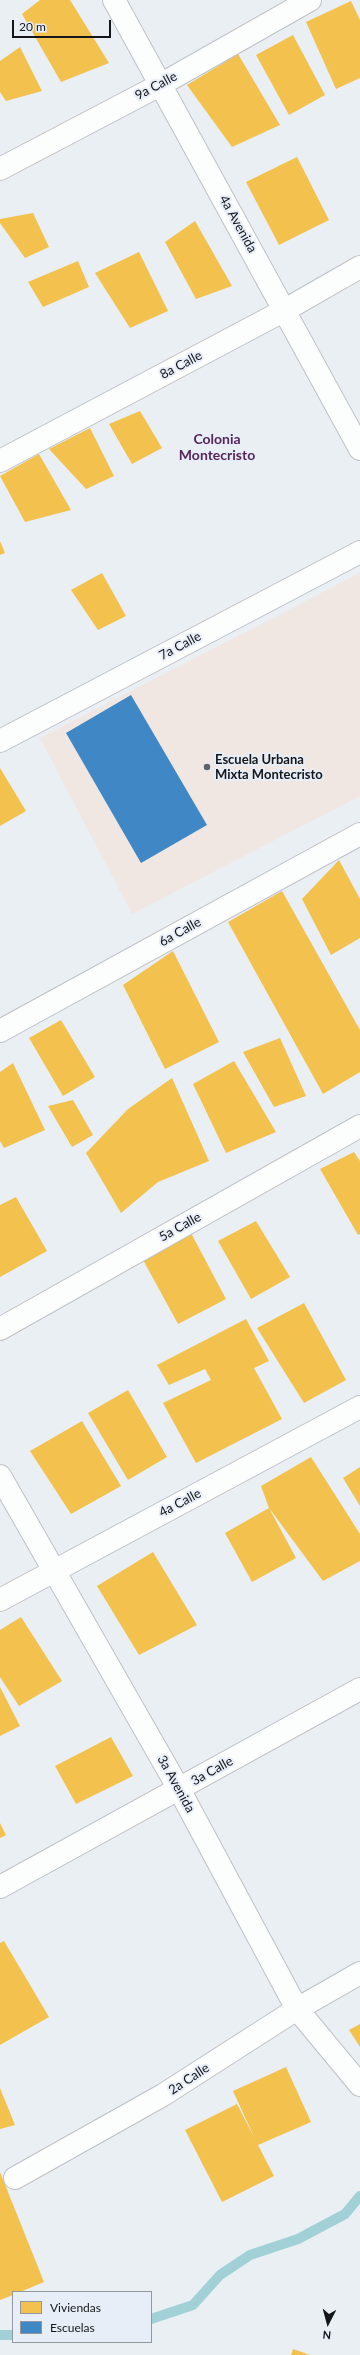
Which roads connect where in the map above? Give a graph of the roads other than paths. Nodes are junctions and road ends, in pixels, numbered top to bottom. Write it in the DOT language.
graph roads {
  1 [pos="114,0"];
  2 [pos="310,0"];
  3 [pos="160,85"];
  4 [pos="0,169"];
  5 [pos="360,267"];
  6 [pos="285,310"];
  7 [pos="360,449"];
  8 [pos="0,461"];
  9 [pos="360,552"];
  10 [pos="0,741"];
  11 [pos="360,834"];
  12 [pos="0,1031"];
  13 [pos="360,1126"];
  14 [pos="0,1329"];
  15 [pos="360,1407"];
  16 [pos="0,1476"];
  17 [pos="54,1570"];
  18 [pos="0,1600"];
  19 [pos="360,1689"];
  20 [pos="180,1789"];
  21 [pos="0,1887"];
  22 [pos="360,1973"];
  23 [pos="297,2009"];
  24 [pos="360,2085"];
  25 [pos="15,2178"];
  1 -- 3 [label="street, 4a Avenida"];
  2 -- 3 [label="street, 9a Calle"];
  3 -- 4 [label="street, 9a Calle"];
  3 -- 6 [label="street, 4a Avenida"];
  5 -- 6 [label="street, 8a Calle"];
  6 -- 7 [label="street, 4a Avenida"];
  6 -- 8 [label="street, 8a Calle"];
  9 -- 10 [label="street, 7a Calle"];
  11 -- 12 [label="street, 6a Calle"];
  13 -- 14 [label="street, 5a Calle"];
  15 -- 17 [label="street, 4a Calle"];
  16 -- 17 [label="street, 3a Avenida"];
  17 -- 18 [label="street, 4a Calle"];
  17 -- 20 [label="street, 3a Avenida"];
  19 -- 20 [label="street, 3a Calle"];
  20 -- 21 [label="street, 3a Calle"];
  20 -- 23 [label="street, 3a Avenida"];
  22 -- 23 [label="street, 2a Calle"];
  23 -- 24 [label="street, 3a Avenida"];
  23 -- 25 [label="street, 2a Calle"];
}
